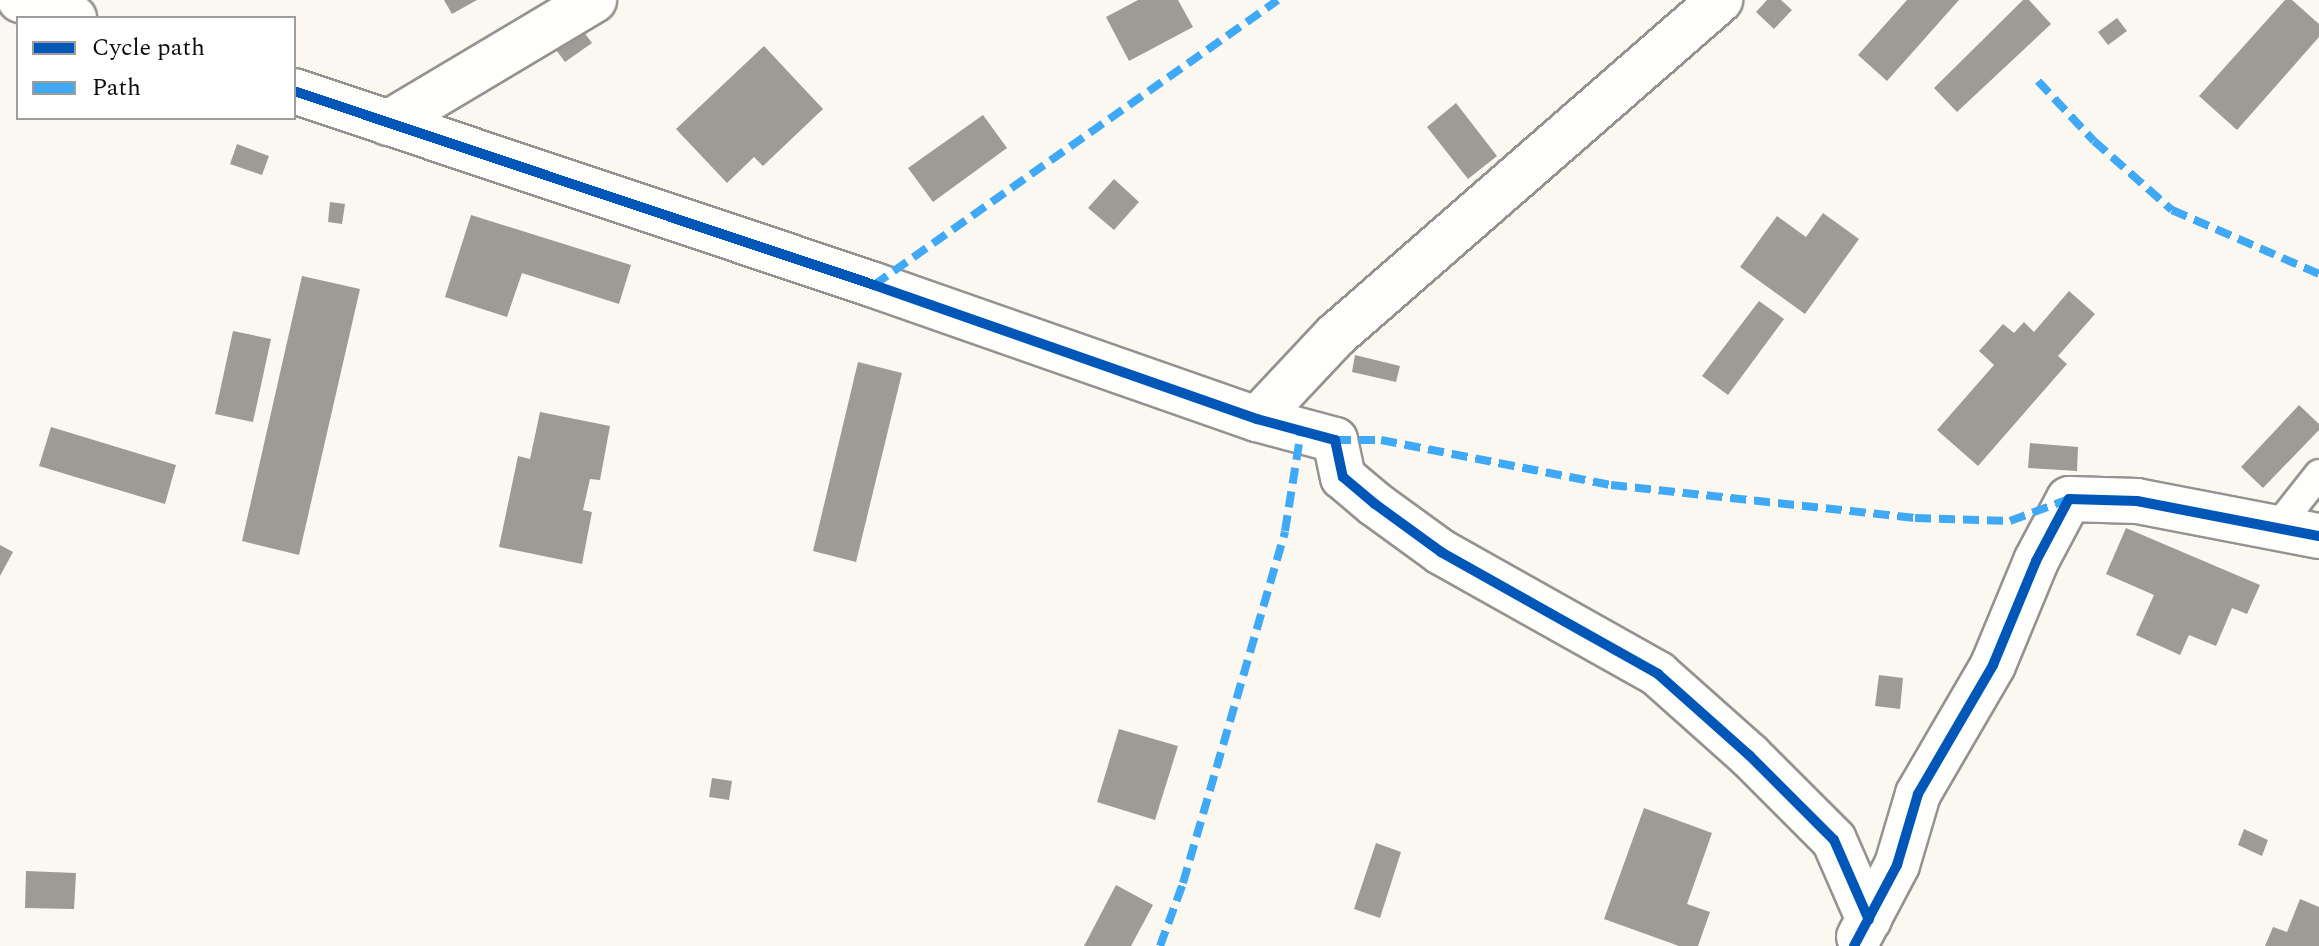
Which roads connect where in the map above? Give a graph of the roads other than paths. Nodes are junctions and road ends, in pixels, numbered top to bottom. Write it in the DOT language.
graph roads {
  1 [pos="20,0"];
  2 [pos="594,0"];
  3 [pos="1720,0"];
  4 [pos="68,16"];
  5 [pos="296,92"];
  6 [pos="388,123"];
  7 [pos="1257,419"];
  8 [pos="2319,474"];
  9 [pos="2299,531"];
  10 [pos="1866,937"];
  1 -- 4 [label="street"];
  2 -- 6 [label="street"];
  3 -- 7 [label="street"];
  5 -- 6 [label="street"];
  6 -- 7 [label="street"];
  7 -- 10 [label="street"];
  8 -- 9 [label="lane"];
  9 -- 10 [label="street"];
}
